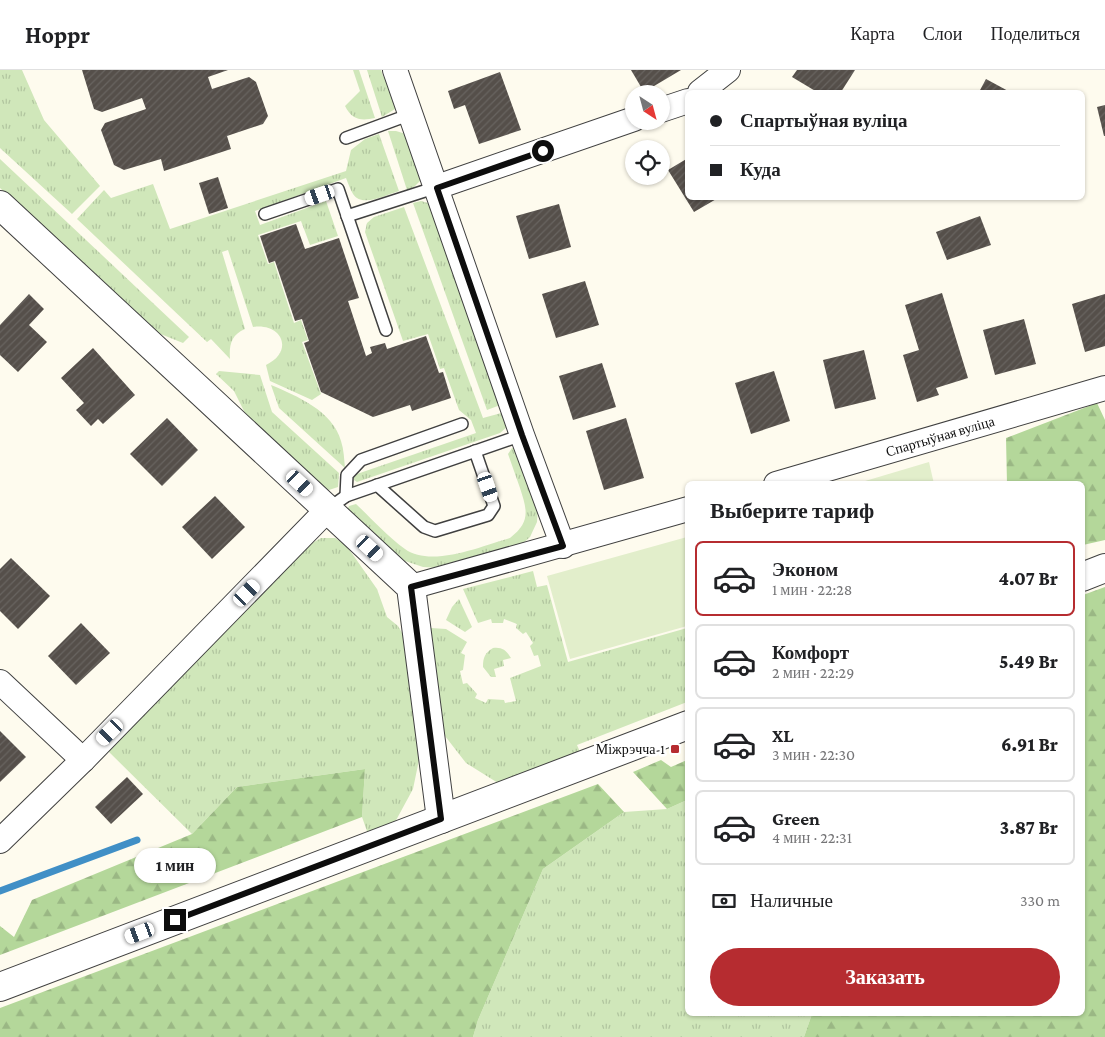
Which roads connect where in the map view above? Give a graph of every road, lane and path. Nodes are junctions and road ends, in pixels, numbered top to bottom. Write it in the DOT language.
graph roads {
  1 [pos="395,70"];
  2 [pos="728,70"];
  3 [pos="703,90"];
  4 [pos="685,102"];
  5 [pos="670,107"];
  6 [pos="411,114"];
  7 [pos="625,122"];
  8 [pos="346,138"];
  9 [pos="437,188"];
  10 [pos="0,205"];
  11 [pos="266,214"];
  12 [pos="347,216"];
  13 [pos="386,330"];
  14 [pos="1105,388"];
  15 [pos="462,424"];
  16 [pos="522,435"];
  17 [pos="475,451"];
  18 [pos="786,481"];
  19 [pos="377,485"];
  20 [pos="337,502"];
  21 [pos="685,510"];
  22 [pos="563,546"];
  23 [pos="1105,568"];
  24 [pos="1085,576"];
  25 [pos="411,587"];
  26 [pos="0,682"];
  27 [pos="685,726"];
  28 [pos="83,760"];
  29 [pos="441,819"];
  30 [pos="0,841"];
  31 [pos="0,986"];
  1 -- 6 [label="street"];
  2 -- 3 [label="street"];
  4 -- 5 [label="street"];
  6 -- 8 [label="lane"];
  6 -- 9 [label="street"];
  7 -- 9 [label="street"];
  9 -- 12 [label="lane"];
  9 -- 16 [label="street"];
  10 -- 20 [label="street"];
  11 -- 12 [label="lane"];
  12 -- 13 [label="lane"];
  14 -- 18 [label="street, Спартыўная вуліца"];
  15 -- 20 [label="lane"];
  16 -- 17 [label="lane"];
  16 -- 22 [label="street"];
  17 -- 19 [label="lane"];
  17 -- 19 [label="lane"];
  19 -- 20 [label="lane"];
  20 -- 25 [label="street"];
  20 -- 28 [label="street"];
  21 -- 22 [label="street"];
  22 -- 25 [label="street"];
  23 -- 24 [label="street"];
  25 -- 29 [label="street"];
  26 -- 28 [label="street"];
  27 -- 29 [label="street"];
  28 -- 30 [label="street"];
  29 -- 31 [label="street"];
}
